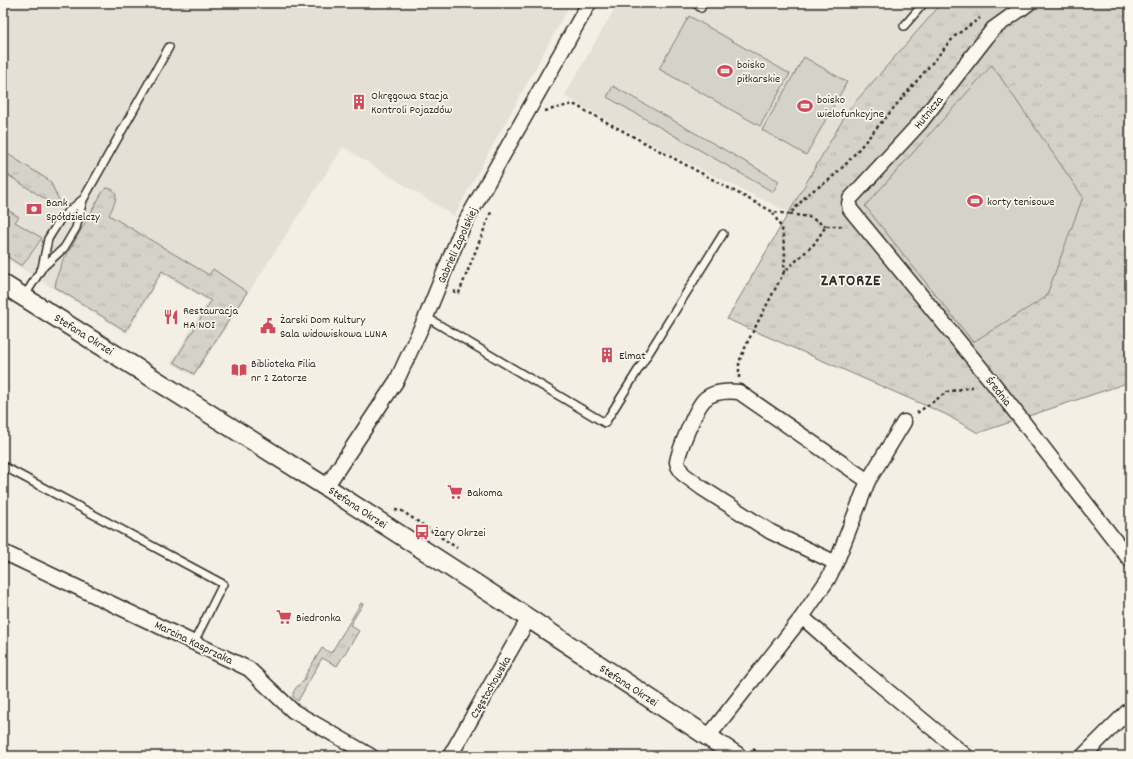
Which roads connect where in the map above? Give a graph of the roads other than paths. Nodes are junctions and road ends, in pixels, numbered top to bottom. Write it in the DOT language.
graph roads {
  1 [pos="588,3"];
  2 [pos="695,3"];
  3 [pos="924,3"];
  4 [pos="1028,3"];
  5 [pos="701,8"];
  6 [pos="904,26"];
  7 [pos="169,47"];
  8 [pos="83,200"];
  9 [pos="864,226"];
  10 [pos="723,234"];
  11 [pos="42,268"];
  12 [pos="3,284"];
  13 [pos="24,297"];
  14 [pos="426,317"];
  15 [pos="904,422"];
  16 [pos="3,466"];
  17 [pos="868,481"];
  18 [pos="326,487"];
  19 [pos="3,552"];
  20 [pos="1130,560"];
  21 [pos="836,563"];
  22 [pos="802,617"];
  23 [pos="529,618"];
  24 [pos="194,642"];
  25 [pos="1130,709"];
  26 [pos="708,738"];
  27 [pos="371,756"];
  28 [pos="450,756"];
  29 [pos="737,756"];
  30 [pos="966,756"];
  31 [pos="1084,756"];
  1 -- 14 [label="street, Gabrieli Zapolskiej"];
  2 -- 5 [label="lane"];
  3 -- 6 [label="lane"];
  4 -- 9 [label="street, Hutnicza"];
  7 -- 8 [label="lane"];
  8 -- 11 [label="lane"];
  8 -- 11 [label="lane"];
  9 -- 20 [label="street, Średnia"];
  10 -- 14 [label="lane"];
  11 -- 13 [label="lane"];
  12 -- 13 [label="street, Stefana Okrzei"];
  13 -- 18 [label="street, Stefana Okrzei"];
  14 -- 18 [label="street, Gabrieli Zapolskiej"];
  15 -- 17 [label="street"];
  16 -- 24 [label="lane"];
  17 -- 21 [label="street"];
  17 -- 21 [label="street"];
  18 -- 23 [label="street, Stefana Okrzei"];
  19 -- 24 [label="street, Marcina Kasprzaka"];
  21 -- 22 [label="street"];
  22 -- 26 [label="street"];
  22 -- 30 [label="street"];
  23 -- 26 [label="street, Stefana Okrzei"];
  23 -- 28 [label="street, Częstochowska"];
  24 -- 27 [label="street, Marcina Kasprzaka"];
  25 -- 31 [label="street"];
  26 -- 29 [label="street, Stefana Okrzei"];
}
